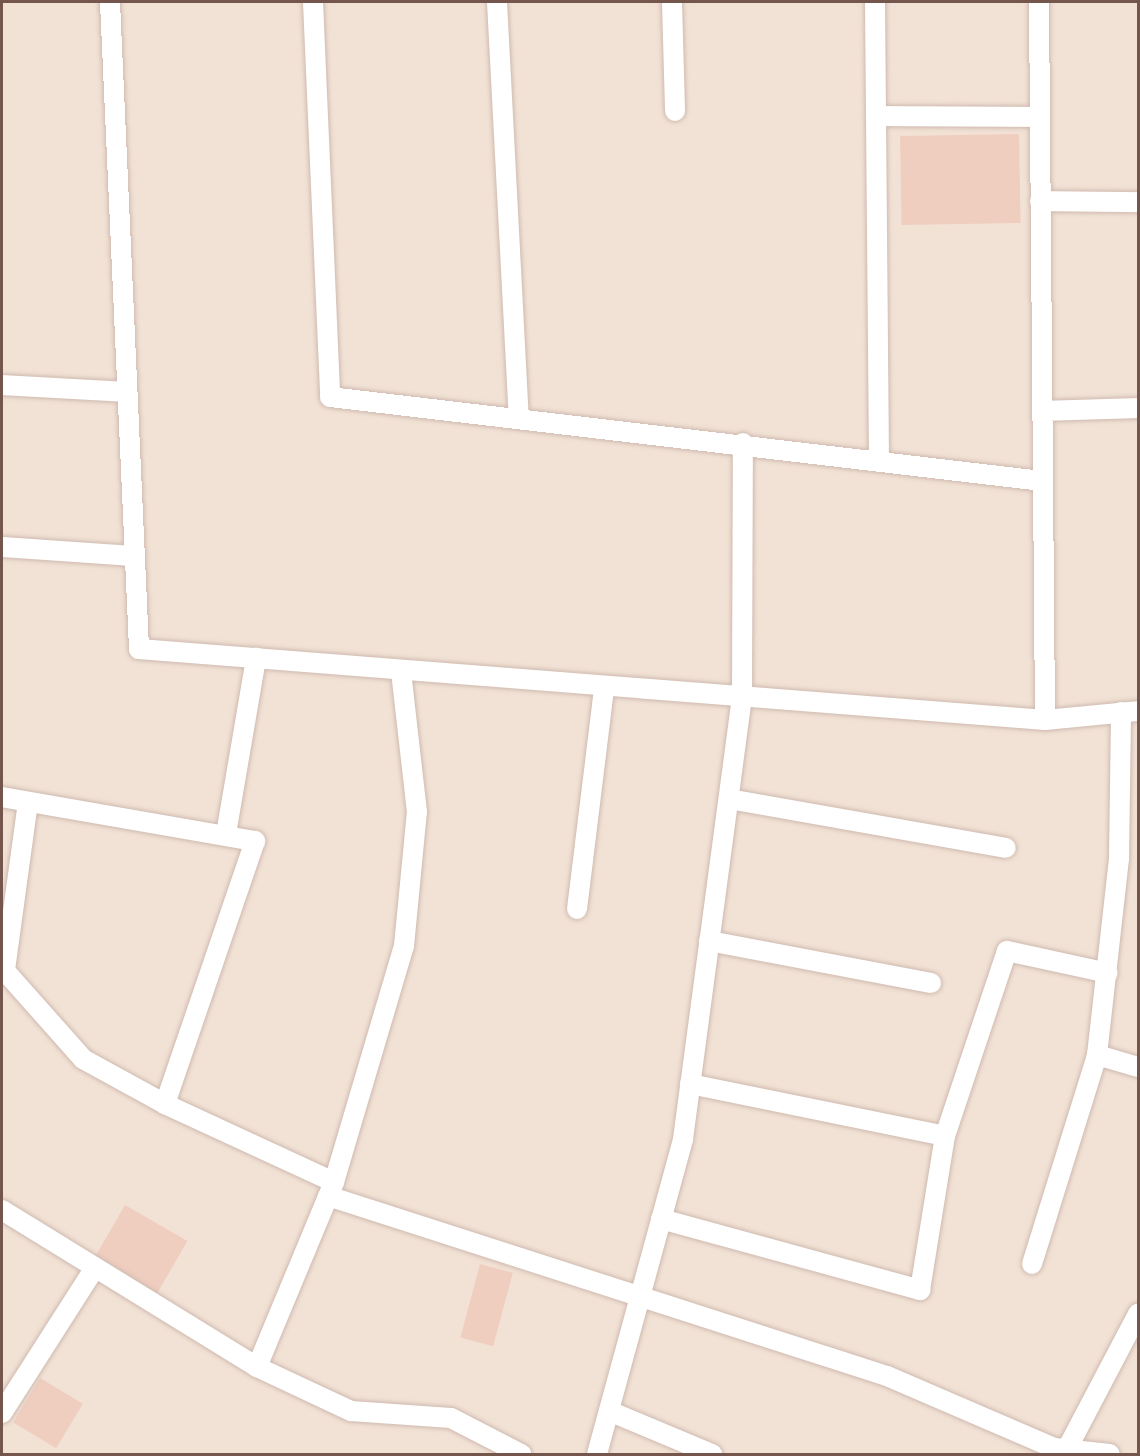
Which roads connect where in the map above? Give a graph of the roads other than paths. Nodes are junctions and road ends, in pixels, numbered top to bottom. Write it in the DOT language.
graph roads {
  1 [pos="110,2"];
  2 [pos="313,2"];
  3 [pos="497,2"];
  4 [pos="672,2"];
  5 [pos="875,2"];
  6 [pos="1039,2"];
  7 [pos="675,111"];
  8 [pos="876,116"];
  9 [pos="1040,117"];
  10 [pos="1040,201"];
  11 [pos="1138,202"];
  12 [pos="2,385"];
  13 [pos="127,392"];
  14 [pos="1138,408"];
  15 [pos="1042,411"];
  16 [pos="519,418"];
  17 [pos="743,442"];
  18 [pos="879,458"];
  19 [pos="1042,481"];
  20 [pos="2,547"];
  21 [pos="134,556"];
  22 [pos="256,658"];
  23 [pos="401,671"];
  24 [pos="604,687"];
  25 [pos="742,699"];
  26 [pos="1130,711"];
  27 [pos="1045,720"];
  28 [pos="2,797"];
  29 [pos="729,799"];
  30 [pos="28,802"];
  31 [pos="226,834"];
  32 [pos="1006,848"];
  33 [pos="577,909"];
  34 [pos="710,941"];
  35 [pos="1108,973"];
  36 [pos="931,983"];
  37 [pos="1097,1054"];
  38 [pos="1138,1067"];
  39 [pos="690,1084"];
  40 [pos="165,1104"];
  41 [pos="945,1136"];
  42 [pos="331,1189"];
  43 [pos="2,1210"];
  44 [pos="662,1219"];
  45 [pos="1032,1264"];
  46 [pos="94,1269"];
  47 [pos="641,1293"];
  48 [pos="1138,1314"];
  49 [pos="257,1367"];
  50 [pos="609,1411"];
  51 [pos="2,1413"];
  52 [pos="1066,1449"];
  53 [pos="521,1455"];
  54 [pos="597,1455"];
  55 [pos="712,1455"];
  56 [pos="1110,1455"];
  1 -- 13 [label="street"];
  2 -- 16 [label="street"];
  3 -- 16 [label="street"];
  4 -- 7 [label="street"];
  5 -- 8 [label="street"];
  6 -- 9 [label="street"];
  8 -- 9 [label="street"];
  8 -- 18 [label="street"];
  9 -- 10 [label="street"];
  10 -- 11 [label="street"];
  10 -- 15 [label="street"];
  12 -- 13 [label="street"];
  13 -- 21 [label="street"];
  14 -- 15 [label="street"];
  15 -- 19 [label="street"];
  16 -- 17 [label="street"];
  17 -- 18 [label="street"];
  17 -- 25 [label="street"];
  18 -- 19 [label="street"];
  19 -- 27 [label="street"];
  20 -- 21 [label="street"];
  21 -- 22 [label="street"];
  22 -- 23 [label="street"];
  22 -- 31 [label="street"];
  23 -- 24 [label="street"];
  23 -- 42 [label="street"];
  24 -- 25 [label="street"];
  24 -- 33 [label="street"];
  25 -- 27 [label="street"];
  25 -- 29 [label="street"];
  26 -- 27 [label="street"];
  26 -- 35 [label="street"];
  28 -- 30 [label="street"];
  29 -- 32 [label="street"];
  29 -- 34 [label="street"];
  30 -- 31 [label="street"];
  30 -- 40 [label="street"];
  31 -- 40 [label="street"];
  34 -- 36 [label="street"];
  34 -- 39 [label="street"];
  35 -- 37 [label="street"];
  35 -- 41 [label="street"];
  37 -- 38 [label="street"];
  37 -- 45 [label="street"];
  39 -- 41 [label="street"];
  39 -- 44 [label="street"];
  40 -- 42 [label="street"];
  41 -- 44 [label="street"];
  42 -- 47 [label="street"];
  42 -- 49 [label="street"];
  43 -- 46 [label="street"];
  44 -- 47 [label="street"];
  46 -- 49 [label="street"];
  46 -- 51 [label="street"];
  47 -- 50 [label="street"];
  47 -- 52 [label="street"];
  48 -- 52 [label="street"];
  49 -- 53 [label="street"];
  50 -- 54 [label="street"];
  50 -- 55 [label="street"];
  52 -- 56 [label="street"];
}
